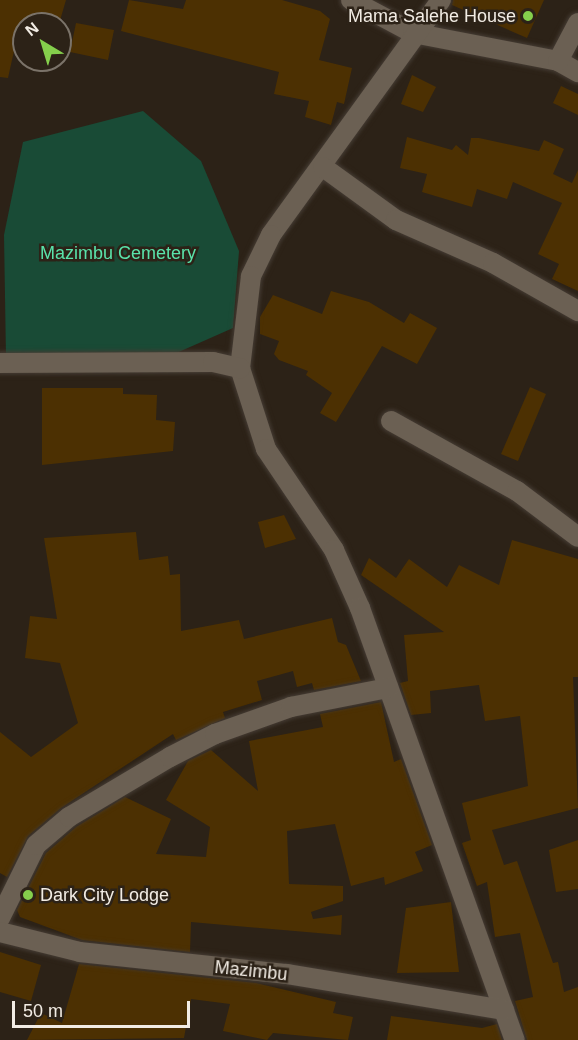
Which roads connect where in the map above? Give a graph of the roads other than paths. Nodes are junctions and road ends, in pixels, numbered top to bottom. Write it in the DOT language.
graph roads {
  1 [pos="351,0"];
  2 [pos="441,0"];
  3 [pos="578,23"];
  4 [pos="413,33"];
  5 [pos="558,61"];
  6 [pos="578,72"];
  7 [pos="323,167"];
  8 [pos="578,311"];
  9 [pos="0,363"];
  10 [pos="240,368"];
  11 [pos="391,421"];
  12 [pos="578,537"];
  13 [pos="388,688"];
  14 [pos="0,918"];
  15 [pos="0,932"];
  16 [pos="504,1010"];
  17 [pos="515,1040"];
  1 -- 4 [label="street"];
  2 -- 4 [label="street"];
  3 -- 5 [label="street"];
  4 -- 5 [label="street"];
  4 -- 7 [label="street"];
  5 -- 6 [label="street"];
  7 -- 8 [label="street"];
  7 -- 10 [label="street"];
  9 -- 10 [label="street"];
  10 -- 13 [label="street"];
  11 -- 12 [label="street"];
  13 -- 14 [label="street"];
  13 -- 16 [label="street"];
  15 -- 16 [label="street, Mazimbu"];
  16 -- 17 [label="street"];
}
